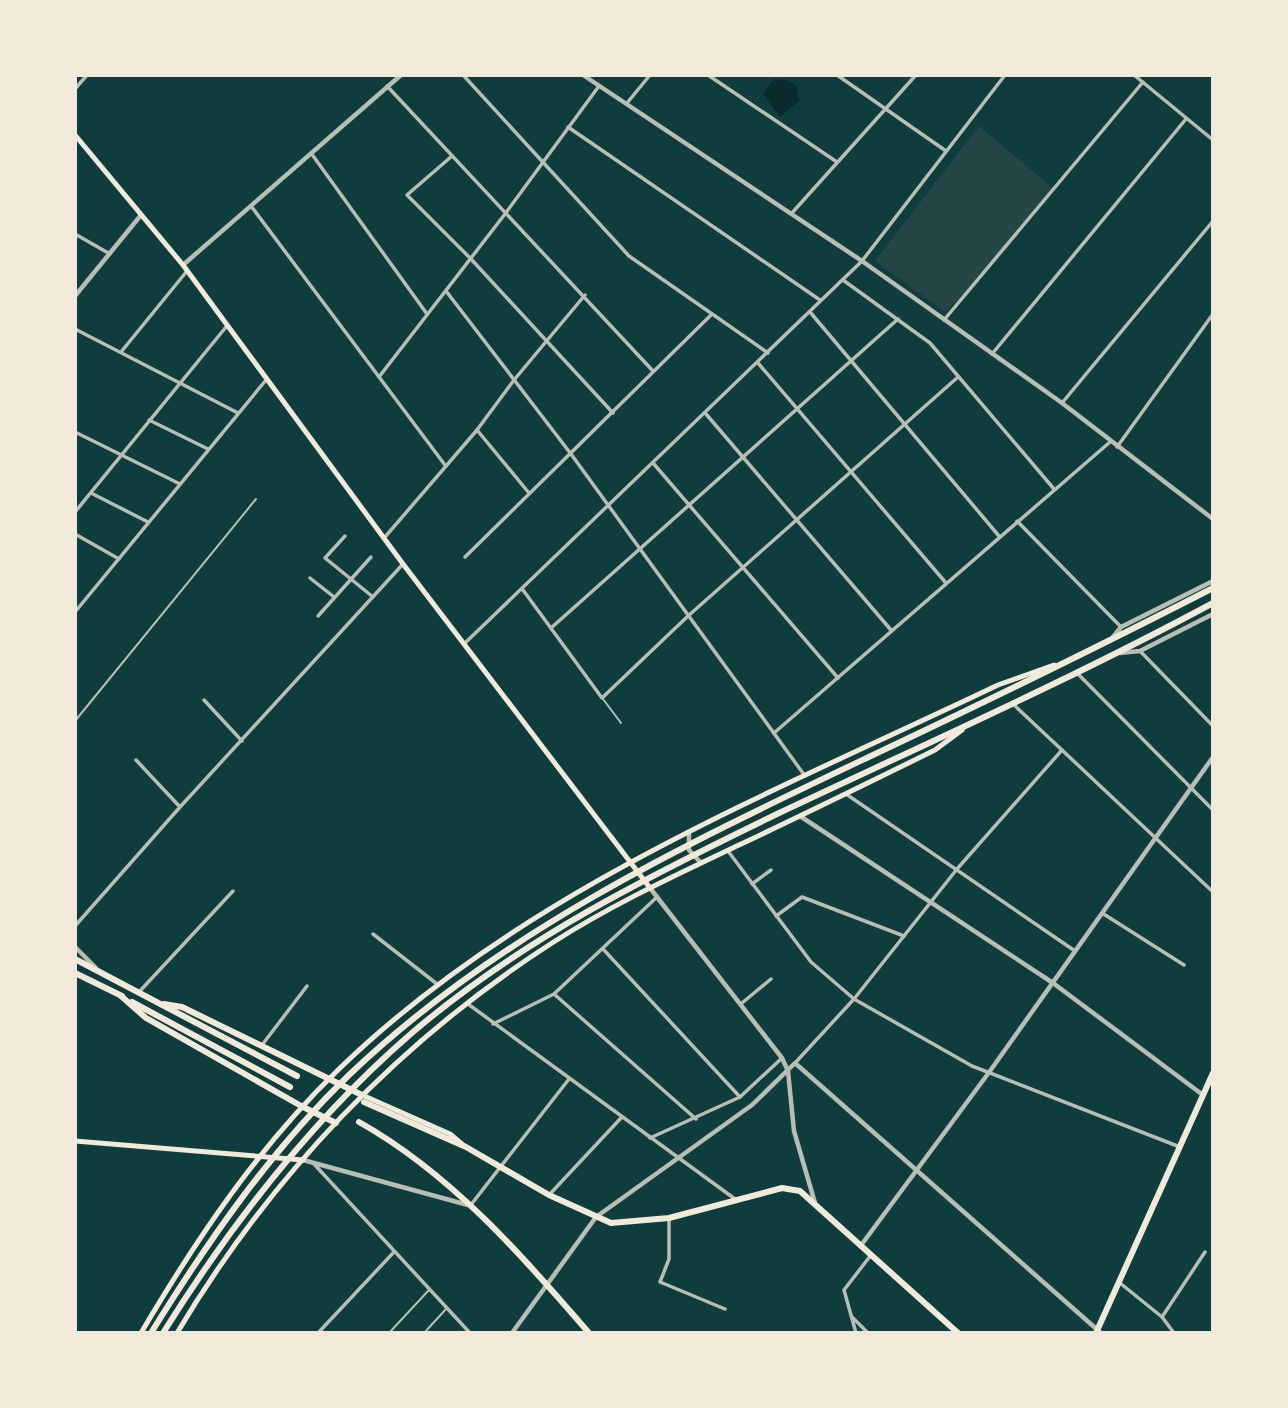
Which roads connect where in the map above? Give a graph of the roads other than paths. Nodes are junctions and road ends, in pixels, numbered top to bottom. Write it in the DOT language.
graph roads {
  1 [pos="87,75"];
  2 [pos="401,75"];
  3 [pos="463,75"];
  4 [pos="583,75"];
  5 [pos="650,75"];
  6 [pos="708,75"];
  7 [pos="837,75"];
  8 [pos="916,75"];
  9 [pos="1005,75"];
  10 [pos="1134,75"];
  11 [pos="1143,82"];
  12 [pos="387,86"];
  13 [pos="599,86"];
  14 [pos="75,89"];
  15 [pos="626,103"];
  16 [pos="886,109"];
  17 [pos="1186,120"];
  18 [pos="568,127"];
  19 [pos="75,135"];
  20 [pos="1213,140"];
  21 [pos="946,151"];
  22 [pos="311,153"];
  23 [pos="452,156"];
  24 [pos="543,162"];
  25 [pos="836,162"];
  26 [pos="250,204"];
  27 [pos="142,214"];
  28 [pos="505,214"];
  29 [pos="791,215"];
  30 [pos="1213,221"];
  31 [pos="75,234"];
  32 [pos="110,254"];
  33 [pos="471,259"];
  34 [pos="862,261"];
  35 [pos="183,265"];
  36 [pos="187,271"];
  37 [pos="843,280"];
  38 [pos="446,291"];
  39 [pos="585,295"];
  40 [pos="75,296"];
  41 [pos="820,300"];
  42 [pos="810,312"];
  43 [pos="428,314"];
  44 [pos="1213,314"];
  45 [pos="710,315"];
  46 [pos="898,319"];
  47 [pos="944,320"];
  48 [pos="226,327"];
  49 [pos="75,329"];
  50 [pos="547,341"];
  51 [pos="121,352"];
  52 [pos="768,353"];
  53 [pos="991,355"];
  54 [pos="853,361"];
  55 [pos="758,363"];
  56 [pos="653,371"];
  57 [pos="379,377"];
  58 [pos="958,377"];
  59 [pos="266,380"];
  60 [pos="514,380"];
  61 [pos="180,384"];
  62 [pos="1062,403"];
  63 [pos="798,408"];
  64 [pos="613,413"];
  65 [pos="238,414"];
  66 [pos="706,414"];
  67 [pos="149,420"];
  68 [pos="906,424"];
  69 [pos="477,430"];
  70 [pos="75,432"];
  71 [pos="1110,442"];
  72 [pos="1117,447"];
  73 [pos="208,449"];
  74 [pos="571,454"];
  75 [pos="120,456"];
  76 [pos="743,457"];
  77 [pos="653,463"];
  78 [pos="445,465"];
  79 [pos="851,472"];
  80 [pos="180,484"];
  81 [pos="1054,489"];
  82 [pos="91,493"];
  83 [pos="529,493"];
  84 [pos="256,499"];
  85 [pos="689,505"];
  86 [pos="607,507"];
  87 [pos="75,512"];
  88 [pos="797,519"];
  89 [pos="1213,519"];
  90 [pos="1017,521"];
  91 [pos="149,523"];
  92 [pos="75,534"];
  93 [pos="345,536"];
  94 [pos="999,536"];
  95 [pos="385,537"];
  96 [pos="639,549"];
  97 [pos="371,556"];
  98 [pos="465,557"];
  99 [pos="119,559"];
  100 [pos="403,564"];
  101 [pos="743,566"];
  102 [pos="310,578"];
  103 [pos="351,579"];
  104 [pos="1213,581"];
  105 [pos="946,583"];
  106 [pos="1213,588"];
  107 [pos="523,590"];
  108 [pos="334,597"];
  109 [pos="373,597"];
  110 [pos="1213,603"];
  111 [pos="75,612"];
  112 [pos="1213,614"];
  113 [pos="318,616"];
  114 [pos="688,616"];
  115 [pos="1121,627"];
  116 [pos="551,628"];
  117 [pos="892,631"];
  118 [pos="1110,641"];
  119 [pos="464,644"];
  120 [pos="1140,651"];
  121 [pos="1119,653"];
  122 [pos="1067,661"];
  123 [pos="1079,674"];
  124 [pos="838,678"];
  125 [pos="602,698"];
  126 [pos="204,700"];
  127 [pos="1013,704"];
  128 [pos="75,720"];
  129 [pos="621,723"];
  130 [pos="971,723"];
  131 [pos="1213,726"];
  132 [pos="774,733"];
  133 [pos="242,741"];
  134 [pos="1062,750"];
  135 [pos="1213,757"];
  136 [pos="136,760"];
  137 [pos="806,777"];
  138 [pos="1190,788"];
  139 [pos="846,793"];
  140 [pos="180,807"];
  141 [pos="1213,810"];
  142 [pos="800,816"];
  143 [pos="689,832"];
  144 [pos="1155,837"];
  145 [pos="727,851"];
  146 [pos="631,861"];
  147 [pos="701,863"];
  148 [pos="957,869"];
  149 [pos="771,870"];
  150 [pos="752,884"];
  151 [pos="650,888"];
  152 [pos="233,891"];
  153 [pos="1213,892"];
  154 [pos="657,897"];
  155 [pos="929,902"];
  156 [pos="1102,913"];
  157 [pos="776,916"];
  158 [pos="75,926"];
  159 [pos="373,934"];
  160 [pos="904,936"];
  161 [pos="75,947"];
  162 [pos="603,949"];
  163 [pos="1075,951"];
  164 [pos="75,959"];
  165 [pos="1184,965"];
  166 [pos="102,974"];
  167 [pos="75,975"];
  168 [pos="771,979"];
  169 [pos="1053,983"];
  170 [pos="437,984"];
  171 [pos="307,986"];
  172 [pos="138,993"];
  173 [pos="554,994"];
  174 [pos="121,996"];
  175 [pos="854,999"];
  176 [pos="158,1003"];
  177 [pos="466,1003"];
  178 [pos="742,1003"];
  179 [pos="493,1024"];
  180 [pos="262,1046"];
  181 [pos="782,1058"];
  182 [pos="795,1063"];
  183 [pos="788,1070"];
  184 [pos="990,1071"];
  185 [pos="1213,1073"];
  186 [pos="297,1076"];
  187 [pos="330,1078"];
  188 [pos="569,1079"];
  189 [pos="290,1087"];
  190 [pos="1203,1095"];
  191 [pos="740,1097"];
  192 [pos="363,1099"];
  193 [pos="303,1107"];
  194 [pos="621,1118"];
  195 [pos="696,1119"];
  196 [pos="359,1122"];
  197 [pos="336,1123"];
  198 [pos="650,1139"];
  199 [pos="75,1141"];
  200 [pos="1180,1147"];
  201 [pos="260,1156"];
  202 [pos="678,1159"];
  203 [pos="303,1160"];
  204 [pos="314,1164"];
  205 [pos="501,1166"];
  206 [pos="916,1171"];
  207 [pos="549,1195"];
  208 [pos="735,1199"];
  209 [pos="816,1203"];
  210 [pos="470,1206"];
  211 [pos="596,1217"];
  212 [pos="669,1218"];
  213 [pos="862,1244"];
  214 [pos="394,1252"];
  215 [pos="1205,1252"];
  216 [pos="872,1254"];
  217 [pos="1120,1283"];
  218 [pos="547,1284"];
  219 [pos="429,1289"];
  220 [pos="447,1308"];
  221 [pos="725,1309"];
  222 [pos="852,1317"];
  223 [pos="1162,1317"];
  224 [pos="1098,1332"];
  225 [pos="141,1333"];
  226 [pos="152,1333"];
  227 [pos="163,1333"];
  228 [pos="177,1333"];
  229 [pos="318,1333"];
  230 [pos="389,1333"];
  231 [pos="424,1333"];
  232 [pos="470,1333"];
  233 [pos="512,1333"];
  234 [pos="589,1333"];
  235 [pos="856,1333"];
  236 [pos="868,1333"];
  237 [pos="958,1333"];
  238 [pos="1174,1333"];
  1 -- 14 [label="street"];
  2 -- 12 [label="street"];
  3 -- 24 [label="street"];
  4 -- 13 [label="street"];
  5 -- 15 [label="street"];
  6 -- 25 [label="street"];
  7 -- 16 [label="street"];
  8 -- 16 [label="street"];
  9 -- 21 [label="street"];
  10 -- 11 [label="street"];
  11 -- 17 [label="street"];
  11 -- 47 [label="street"];
  12 -- 22 [label="street"];
  12 -- 23 [label="street"];
  13 -- 15 [label="street"];
  13 -- 18 [label="street"];
  15 -- 29 [label="street"];
  16 -- 21 [label="street"];
  16 -- 25 [label="street"];
  17 -- 20 [label="street"];
  17 -- 53 [label="street"];
  18 -- 24 [label="street"];
  18 -- 41 [label="street"];
  19 -- 27 [label="main road"];
  21 -- 34 [label="street"];
  22 -- 26 [label="street"];
  22 -- 43 [label="street"];
  23 -- 28 [label="street"];
  23 -- 33 [label="street"];
  24 -- 28 [label="street"];
  24 -- 45 [label="street"];
  25 -- 29 [label="street"];
  26 -- 35 [label="street"];
  26 -- 57 [label="street"];
  27 -- 32 [label="street"];
  27 -- 35 [label="main road"];
  28 -- 33 [label="street"];
  28 -- 39 [label="street"];
  29 -- 34 [label="street"];
  30 -- 62 [label="street"];
  31 -- 32 [label="street"];
  32 -- 40 [label="street"];
  33 -- 38 [label="street"];
  33 -- 50 [label="street"];
  34 -- 37 [label="street"];
  34 -- 47 [label="street"];
  35 -- 36 [label="main road"];
  36 -- 48 [label="main road"];
  36 -- 51 [label="street"];
  37 -- 41 [label="street"];
  37 -- 46 [label="street"];
  38 -- 43 [label="street"];
  38 -- 60 [label="street"];
  39 -- 50 [label="street"];
  39 -- 56 [label="street"];
  41 -- 42 [label="street"];
  42 -- 52 [label="street"];
  42 -- 54 [label="street"];
  43 -- 57 [label="street"];
  44 -- 72 [label="street"];
  45 -- 52 [label="street"];
  45 -- 56 [label="street"];
  46 -- 54 [label="street"];
  46 -- 58 [label="street"];
  47 -- 53 [label="street"];
  48 -- 59 [label="main road"];
  48 -- 61 [label="street"];
  49 -- 51 [label="street"];
  50 -- 60 [label="street"];
  50 -- 64 [label="street"];
  51 -- 61 [label="street"];
  52 -- 55 [label="street"];
  53 -- 62 [label="street"];
  54 -- 63 [label="street"];
  54 -- 68 [label="street"];
  55 -- 63 [label="street"];
  55 -- 66 [label="street"];
  56 -- 64 [label="street"];
  57 -- 78 [label="street"];
  58 -- 68 [label="street"];
  58 -- 81 [label="street"];
  59 -- 65 [label="street"];
  59 -- 95 [label="main road"];
  60 -- 69 [label="street"];
  60 -- 74 [label="street"];
  61 -- 65 [label="street"];
  61 -- 67 [label="street"];
  62 -- 71 [label="street"];
  63 -- 76 [label="street"];
  63 -- 79 [label="street"];
  64 -- 74 [label="street"];
  65 -- 73 [label="street"];
  66 -- 76 [label="street"];
  66 -- 77 [label="street"];
  67 -- 73 [label="street"];
  67 -- 75 [label="street"];
  68 -- 79 [label="street"];
  68 -- 94 [label="street"];
  69 -- 78 [label="street"];
  69 -- 83 [label="street"];
  70 -- 75 [label="street"];
  71 -- 72 [label="street"];
  71 -- 81 [label="street"];
  72 -- 89 [label="street"];
  73 -- 80 [label="street"];
  74 -- 83 [label="street"];
  74 -- 86 [label="street"];
  75 -- 80 [label="street"];
  75 -- 82 [label="street"];
  76 -- 85 [label="street"];
  76 -- 88 [label="street"];
  77 -- 85 [label="street"];
  77 -- 86 [label="street"];
  78 -- 95 [label="street"];
  79 -- 88 [label="street"];
  79 -- 105 [label="street"];
  80 -- 91 [label="street"];
  81 -- 90 [label="street"];
  82 -- 87 [label="street"];
  82 -- 91 [label="street"];
  83 -- 98 [label="street"];
  84 -- 128 [label="lane"];
  85 -- 96 [label="street"];
  85 -- 101 [label="street"];
  86 -- 96 [label="street"];
  86 -- 107 [label="street"];
  88 -- 101 [label="street"];
  88 -- 117 [label="street"];
  90 -- 94 [label="street"];
  90 -- 115 [label="street"];
  91 -- 99 [label="street"];
  92 -- 99 [label="street"];
  93 -- 103 [label="street"];
  94 -- 105 [label="street"];
  95 -- 100 [label="main road"];
  96 -- 114 [label="street"];
  96 -- 116 [label="street"];
  97 -- 103 [label="street"];
  99 -- 111 [label="street"];
  100 -- 109 [label="street"];
  100 -- 119 [label="main road"];
  101 -- 114 [label="street"];
  101 -- 124 [label="street"];
  102 -- 108 [label="street"];
  103 -- 108 [label="street"];
  103 -- 109 [label="street"];
  104 -- 115 [label="street"];
  105 -- 117 [label="street"];
  106 -- 118 [label="main road"];
  107 -- 116 [label="street"];
  107 -- 119 [label="street"];
  108 -- 113 [label="street"];
  109 -- 133 [label="street"];
  110 -- 121 [label="main road"];
  112 -- 120 [label="street"];
  114 -- 125 [label="street"];
  114 -- 132 [label="street"];
  115 -- 118 [label="street"];
  116 -- 125 [label="street"];
  117 -- 124 [label="street"];
  118 -- 122 [label="main road"];
  119 -- 146 [label="main road"];
  120 -- 121 [label="street"];
  120 -- 131 [label="street"];
  121 -- 123 [label="main road"];
  122 -- 137 [label="main road"];
  122 -- 226 [label="main road"];
  123 -- 127 [label="main road"];
  123 -- 138 [label="street"];
  124 -- 132 [label="street"];
  125 -- 129 [label="lane"];
  126 -- 133 [label="street"];
  127 -- 130 [label="main road"];
  127 -- 134 [label="street"];
  130 -- 139 [label="main road"];
  130 -- 227 [label="main road"];
  132 -- 137 [label="street"];
  133 -- 140 [label="street"];
  134 -- 144 [label="street"];
  134 -- 148 [label="street"];
  135 -- 138 [label="street"];
  136 -- 140 [label="street"];
  137 -- 143 [label="main road"];
  138 -- 141 [label="street"];
  138 -- 144 [label="street"];
  139 -- 142 [label="main road"];
  139 -- 148 [label="street"];
  140 -- 158 [label="street"];
  142 -- 145 [label="main road"];
  142 -- 155 [label="street"];
  143 -- 146 [label="main road"];
  143 -- 147 [label="street"];
  144 -- 153 [label="street"];
  144 -- 156 [label="street"];
  145 -- 147 [label="main road"];
  145 -- 150 [label="street"];
  146 -- 151 [label="main road"];
  146 -- 170 [label="main road"];
  147 -- 151 [label="main road"];
  148 -- 155 [label="street"];
  148 -- 163 [label="street"];
  149 -- 150 [label="street"];
  150 -- 157 [label="street"];
  151 -- 154 [label="street"];
  151 -- 177 [label="main road"];
  152 -- 172 [label="street"];
  154 -- 162 [label="street"];
  154 -- 178 [label="street"];
  155 -- 160 [label="street"];
  155 -- 169 [label="street"];
  156 -- 163 [label="street"];
  156 -- 165 [label="street"];
  157 -- 160 [label="street"];
  157 -- 175 [label="street"];
  159 -- 170 [label="street"];
  160 -- 175 [label="street"];
  161 -- 166 [label="street"];
  162 -- 173 [label="street"];
  162 -- 191 [label="street"];
  163 -- 169 [label="street"];
  164 -- 166 [label="main road"];
  166 -- 172 [label="main road"];
  167 -- 174 [label="main road"];
  168 -- 178 [label="street"];
  169 -- 184 [label="street"];
  169 -- 190 [label="street"];
  170 -- 187 [label="main road"];
  171 -- 180 [label="street"];
  172 -- 176 [label="main road"];
  173 -- 179 [label="street"];
  173 -- 195 [label="street"];
  174 -- 189 [label="main road"];
  174 -- 193 [label="main road"];
  175 -- 182 [label="street"];
  175 -- 184 [label="street"];
  176 -- 180 [label="main road"];
  176 -- 186 [label="main road"];
  177 -- 179 [label="street"];
  177 -- 192 [label="main road"];
  178 -- 181 [label="street"];
  179 -- 188 [label="street"];
  180 -- 187 [label="main road"];
  181 -- 183 [label="street"];
  181 -- 191 [label="street"];
  182 -- 183 [label="street"];
  182 -- 206 [label="street"];
  183 -- 202 [label="street"];
  183 -- 209 [label="street"];
  184 -- 200 [label="street"];
  184 -- 206 [label="street"];
  185 -- 190 [label="main road"];
  187 -- 192 [label="main road"];
  187 -- 193 [label="main road"];
  188 -- 194 [label="street"];
  188 -- 205 [label="street"];
  190 -- 200 [label="main road"];
  191 -- 195 [label="street"];
  192 -- 197 [label="main road"];
  192 -- 205 [label="main road"];
  193 -- 197 [label="main road"];
  193 -- 201 [label="main road"];
  194 -- 198 [label="street"];
  194 -- 207 [label="street"];
  195 -- 198 [label="street"];
  196 -- 210 [label="main road"];
  197 -- 203 [label="main road"];
  198 -- 202 [label="street"];
  199 -- 201 [label="main road"];
  200 -- 217 [label="main road"];
  201 -- 203 [label="main road"];
  201 -- 225 [label="main road"];
  202 -- 208 [label="street"];
  202 -- 211 [label="street"];
  203 -- 204 [label="street"];
  203 -- 228 [label="main road"];
  204 -- 210 [label="street"];
  204 -- 214 [label="street"];
  205 -- 207 [label="main road"];
  205 -- 210 [label="street"];
  206 -- 213 [label="street"];
  206 -- 224 [label="street"];
  207 -- 211 [label="main road"];
  208 -- 209 [label="main road"];
  208 -- 212 [label="main road"];
  209 -- 213 [label="main road"];
  210 -- 218 [label="main road"];
  211 -- 212 [label="main road"];
  211 -- 218 [label="street"];
  212 -- 221 [label="street"];
  213 -- 216 [label="main road"];
  214 -- 219 [label="street"];
  214 -- 229 [label="street"];
  215 -- 223 [label="street"];
  216 -- 222 [label="street"];
  216 -- 237 [label="main road"];
  217 -- 223 [label="street"];
  217 -- 224 [label="main road"];
  218 -- 233 [label="street"];
  218 -- 234 [label="main road"];
  219 -- 220 [label="street"];
  219 -- 230 [label="lane"];
  220 -- 231 [label="lane"];
  220 -- 232 [label="street"];
  222 -- 235 [label="street"];
  222 -- 236 [label="street"];
  223 -- 238 [label="street"];
}
